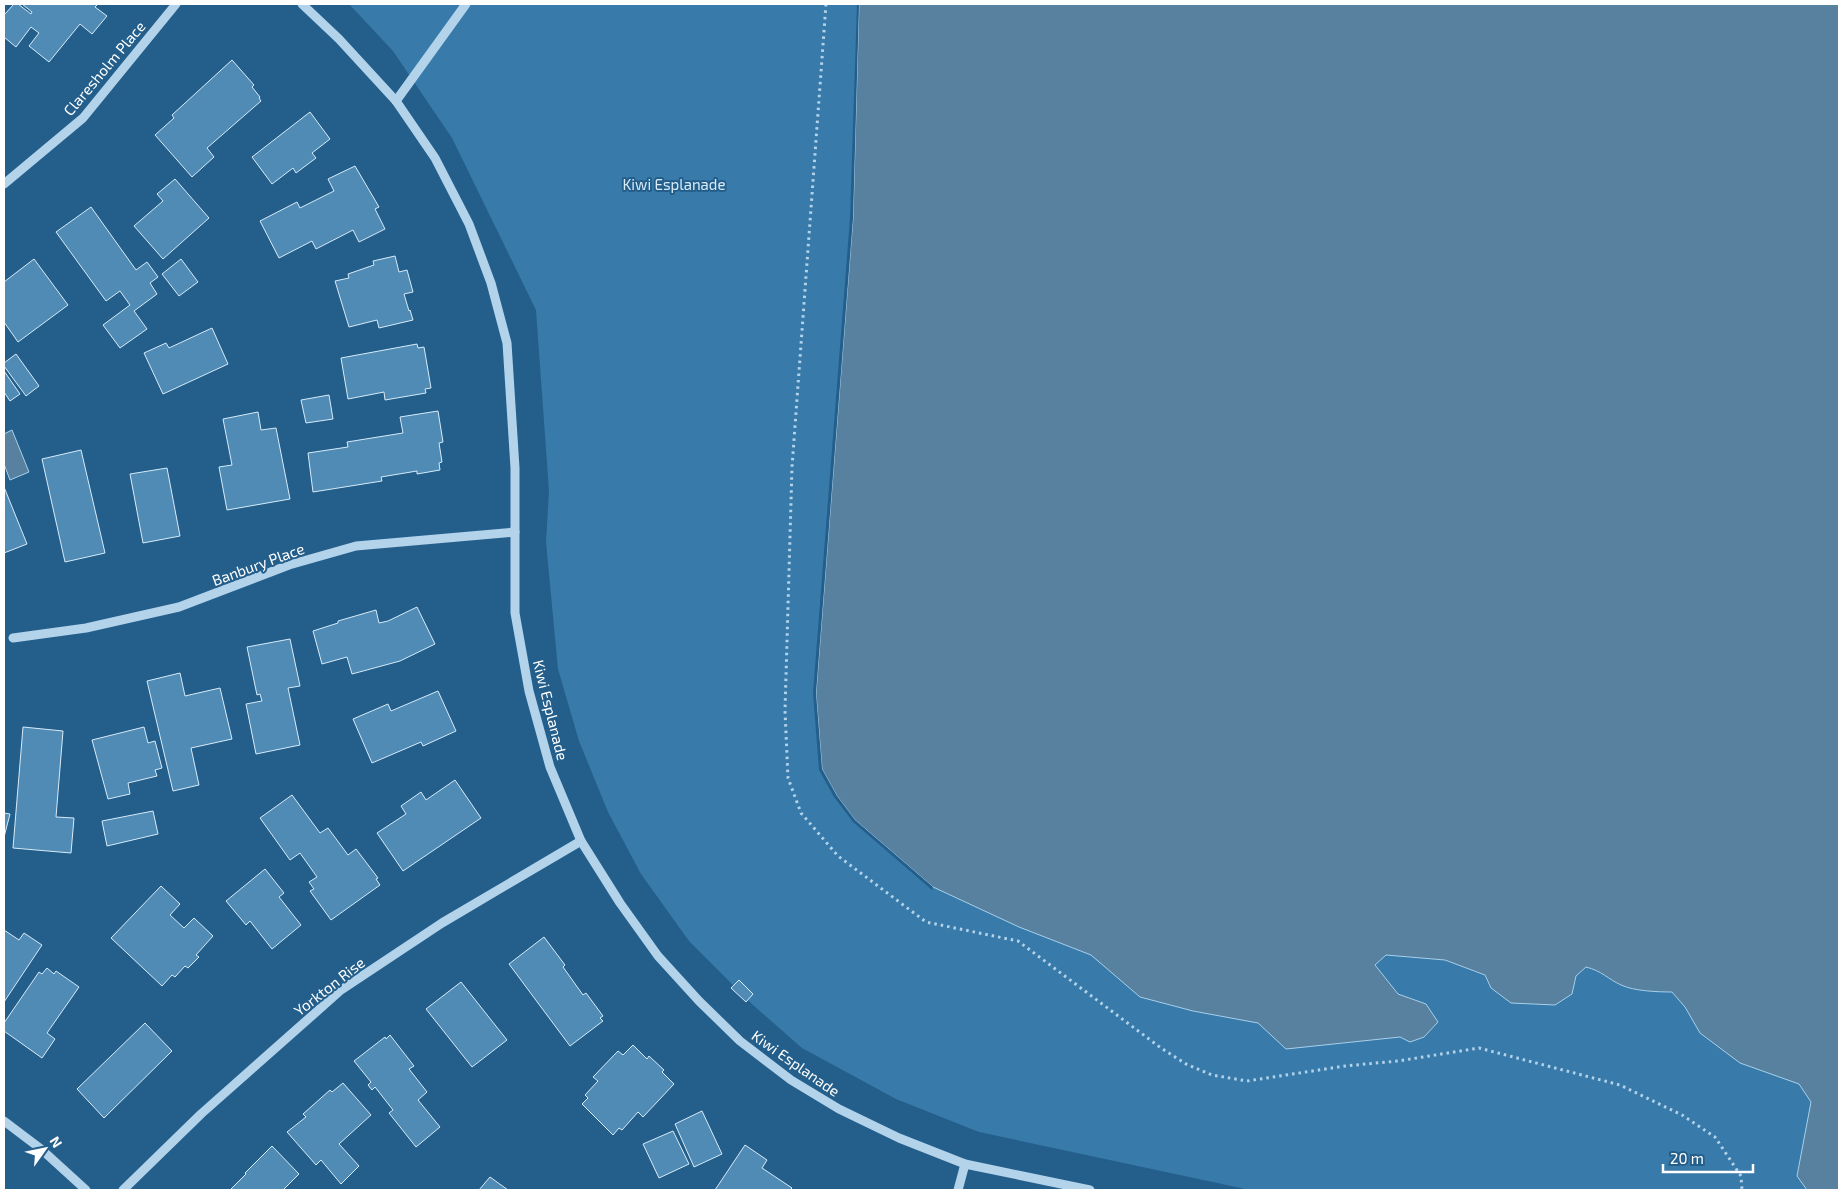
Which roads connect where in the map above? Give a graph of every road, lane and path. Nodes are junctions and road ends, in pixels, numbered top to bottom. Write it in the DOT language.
graph roads {
  1 [pos="176,4"];
  2 [pos="302,4"];
  3 [pos="466,4"];
  4 [pos="826,4"];
  5 [pos="396,101"];
  6 [pos="4,184"];
  7 [pos="515,532"];
  8 [pos="13,638"];
  9 [pos="581,841"];
  10 [pos="4,1121"];
  11 [pos="965,1164"];
  12 [pos="86,1190"];
  13 [pos="123,1190"];
  14 [pos="958,1190"];
  15 [pos="1090,1190"];
  16 [pos="1742,1190"];
  1 -- 6 [label="street, Claresholm Place"];
  2 -- 5 [label="street, Kiwi Esplanade"];
  3 -- 5 [label="street"];
  4 -- 16 [label="path"];
  5 -- 7 [label="street, Kiwi Esplanade"];
  7 -- 8 [label="street, Banbury Place"];
  7 -- 9 [label="street, Kiwi Esplanade"];
  9 -- 11 [label="street, Kiwi Esplanade"];
  9 -- 13 [label="street, Yorkton Rise"];
  10 -- 12 [label="street"];
  11 -- 14 [label="street"];
  11 -- 15 [label="street, Kiwi Esplanade"];
}
